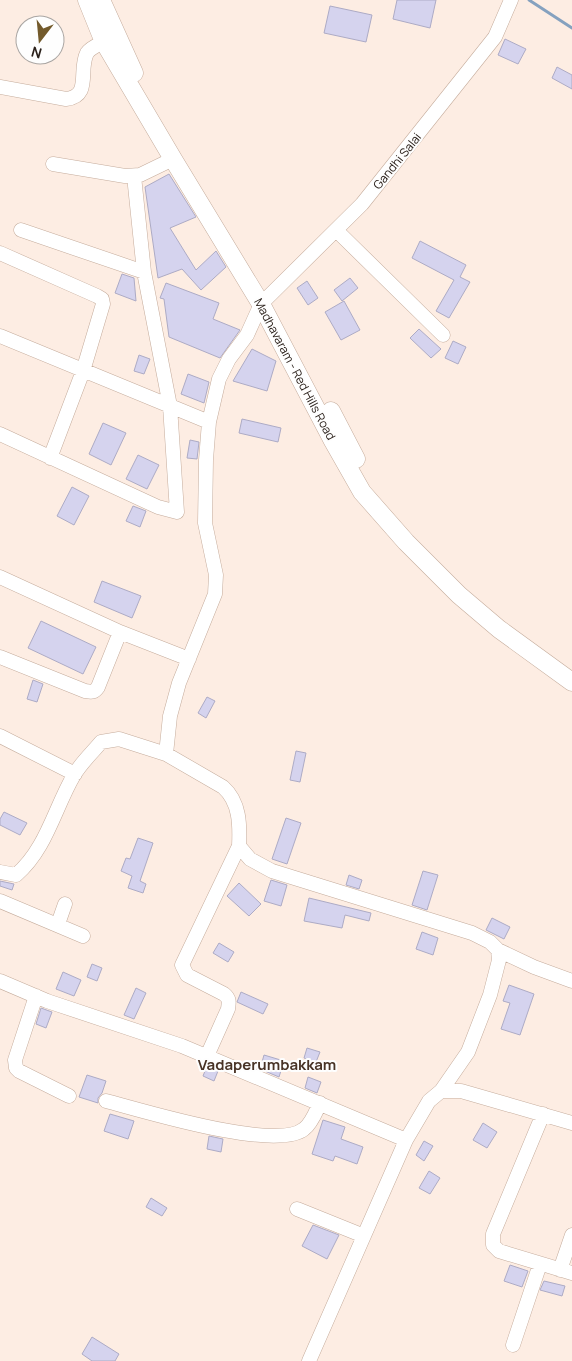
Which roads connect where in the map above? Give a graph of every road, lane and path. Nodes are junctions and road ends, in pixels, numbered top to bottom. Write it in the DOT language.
graph roads {
  1 [pos="511,0"];
  2 [pos="95,2"];
  3 [pos="112,46"];
  4 [pos="0,87"];
  5 [pos="173,159"];
  6 [pos="53,164"];
  7 [pos="134,176"];
  8 [pos="21,230"];
  9 [pos="336,230"];
  10 [pos="0,253"];
  11 [pos="144,272"];
  12 [pos="264,300"];
  13 [pos="443,335"];
  14 [pos="0,336"];
  15 [pos="83,371"];
  16 [pos="170,406"];
  17 [pos="209,422"];
  18 [pos="0,434"];
  19 [pos="50,458"];
  20 [pos="0,577"];
  21 [pos="120,632"];
  22 [pos="0,657"];
  23 [pos="189,658"];
  24 [pos="572,670"];
  25 [pos="572,682"];
  26 [pos="0,736"];
  27 [pos="166,754"];
  28 [pos="75,774"];
  29 [pos="239,846"];
  30 [pos="0,872"];
  31 [pos="0,901"];
  32 [pos="65,904"];
  33 [pos="58,924"];
  34 [pos="83,936"];
  35 [pos="498,950"];
  36 [pos="0,981"];
  37 [pos="572,981"];
  38 [pos="36,996"];
  39 [pos="207,1056"];
  40 [pos="441,1091"];
  41 [pos="69,1096"];
  42 [pos="106,1101"];
  43 [pos="320,1103"];
  44 [pos="543,1114"];
  45 [pos="572,1123"];
  46 [pos="406,1140"];
  47 [pos="296,1209"];
  48 [pos="572,1235"];
  49 [pos="364,1236"];
  50 [pos="540,1264"];
  51 [pos="566,1272"];
  52 [pos="513,1345"];
  53 [pos="309,1361"];
  1 -- 9 [label="street, Gandhi Salai"];
  2 -- 3 [label="main road, Madhavaram - Red Hills Road"];
  3 -- 4 [label="street"];
  3 -- 5 [label="main road, Madhavaram - Red Hills Road"];
  3 -- 12 [label="main road, Madhavaram - Red Hills Road"];
  5 -- 7 [label="street"];
  5 -- 12 [label="main road, Madhavaram - Red Hills Road"];
  6 -- 7 [label="street"];
  7 -- 11 [label="street"];
  8 -- 11 [label="street"];
  9 -- 12 [label="street, Gandhi Salai"];
  9 -- 13 [label="street"];
  10 -- 15 [label="street"];
  11 -- 16 [label="street"];
  12 -- 17 [label="street"];
  12 -- 24 [label="main road, Madhavaram - Red Hills Road"];
  12 -- 25 [label="main road, Madhavaram - Red Hills Road"];
  14 -- 15 [label="street"];
  15 -- 16 [label="street"];
  15 -- 19 [label="street"];
  16 -- 17 [label="street"];
  16 -- 19 [label="street"];
  17 -- 23 [label="street"];
  18 -- 19 [label="street"];
  20 -- 21 [label="street"];
  21 -- 22 [label="street"];
  21 -- 23 [label="street"];
  23 -- 27 [label="street"];
  26 -- 28 [label="street"];
  27 -- 28 [label="street"];
  27 -- 29 [label="street"];
  28 -- 30 [label="street"];
  29 -- 35 [label="street"];
  29 -- 39 [label="street"];
  31 -- 33 [label="street"];
  32 -- 33 [label="street"];
  33 -- 34 [label="street"];
  35 -- 37 [label="street"];
  35 -- 40 [label="street"];
  36 -- 38 [label="street"];
  38 -- 39 [label="street"];
  38 -- 41 [label="street"];
  39 -- 43 [label="street"];
  40 -- 44 [label="street"];
  40 -- 46 [label="street"];
  42 -- 43 [label="street"];
  43 -- 46 [label="street"];
  44 -- 45 [label="street"];
  44 -- 50 [label="street"];
  46 -- 49 [label="street"];
  47 -- 49 [label="street"];
  48 -- 51 [label="street"];
  49 -- 53 [label="street"];
  50 -- 51 [label="street"];
  50 -- 52 [label="street"];
}
